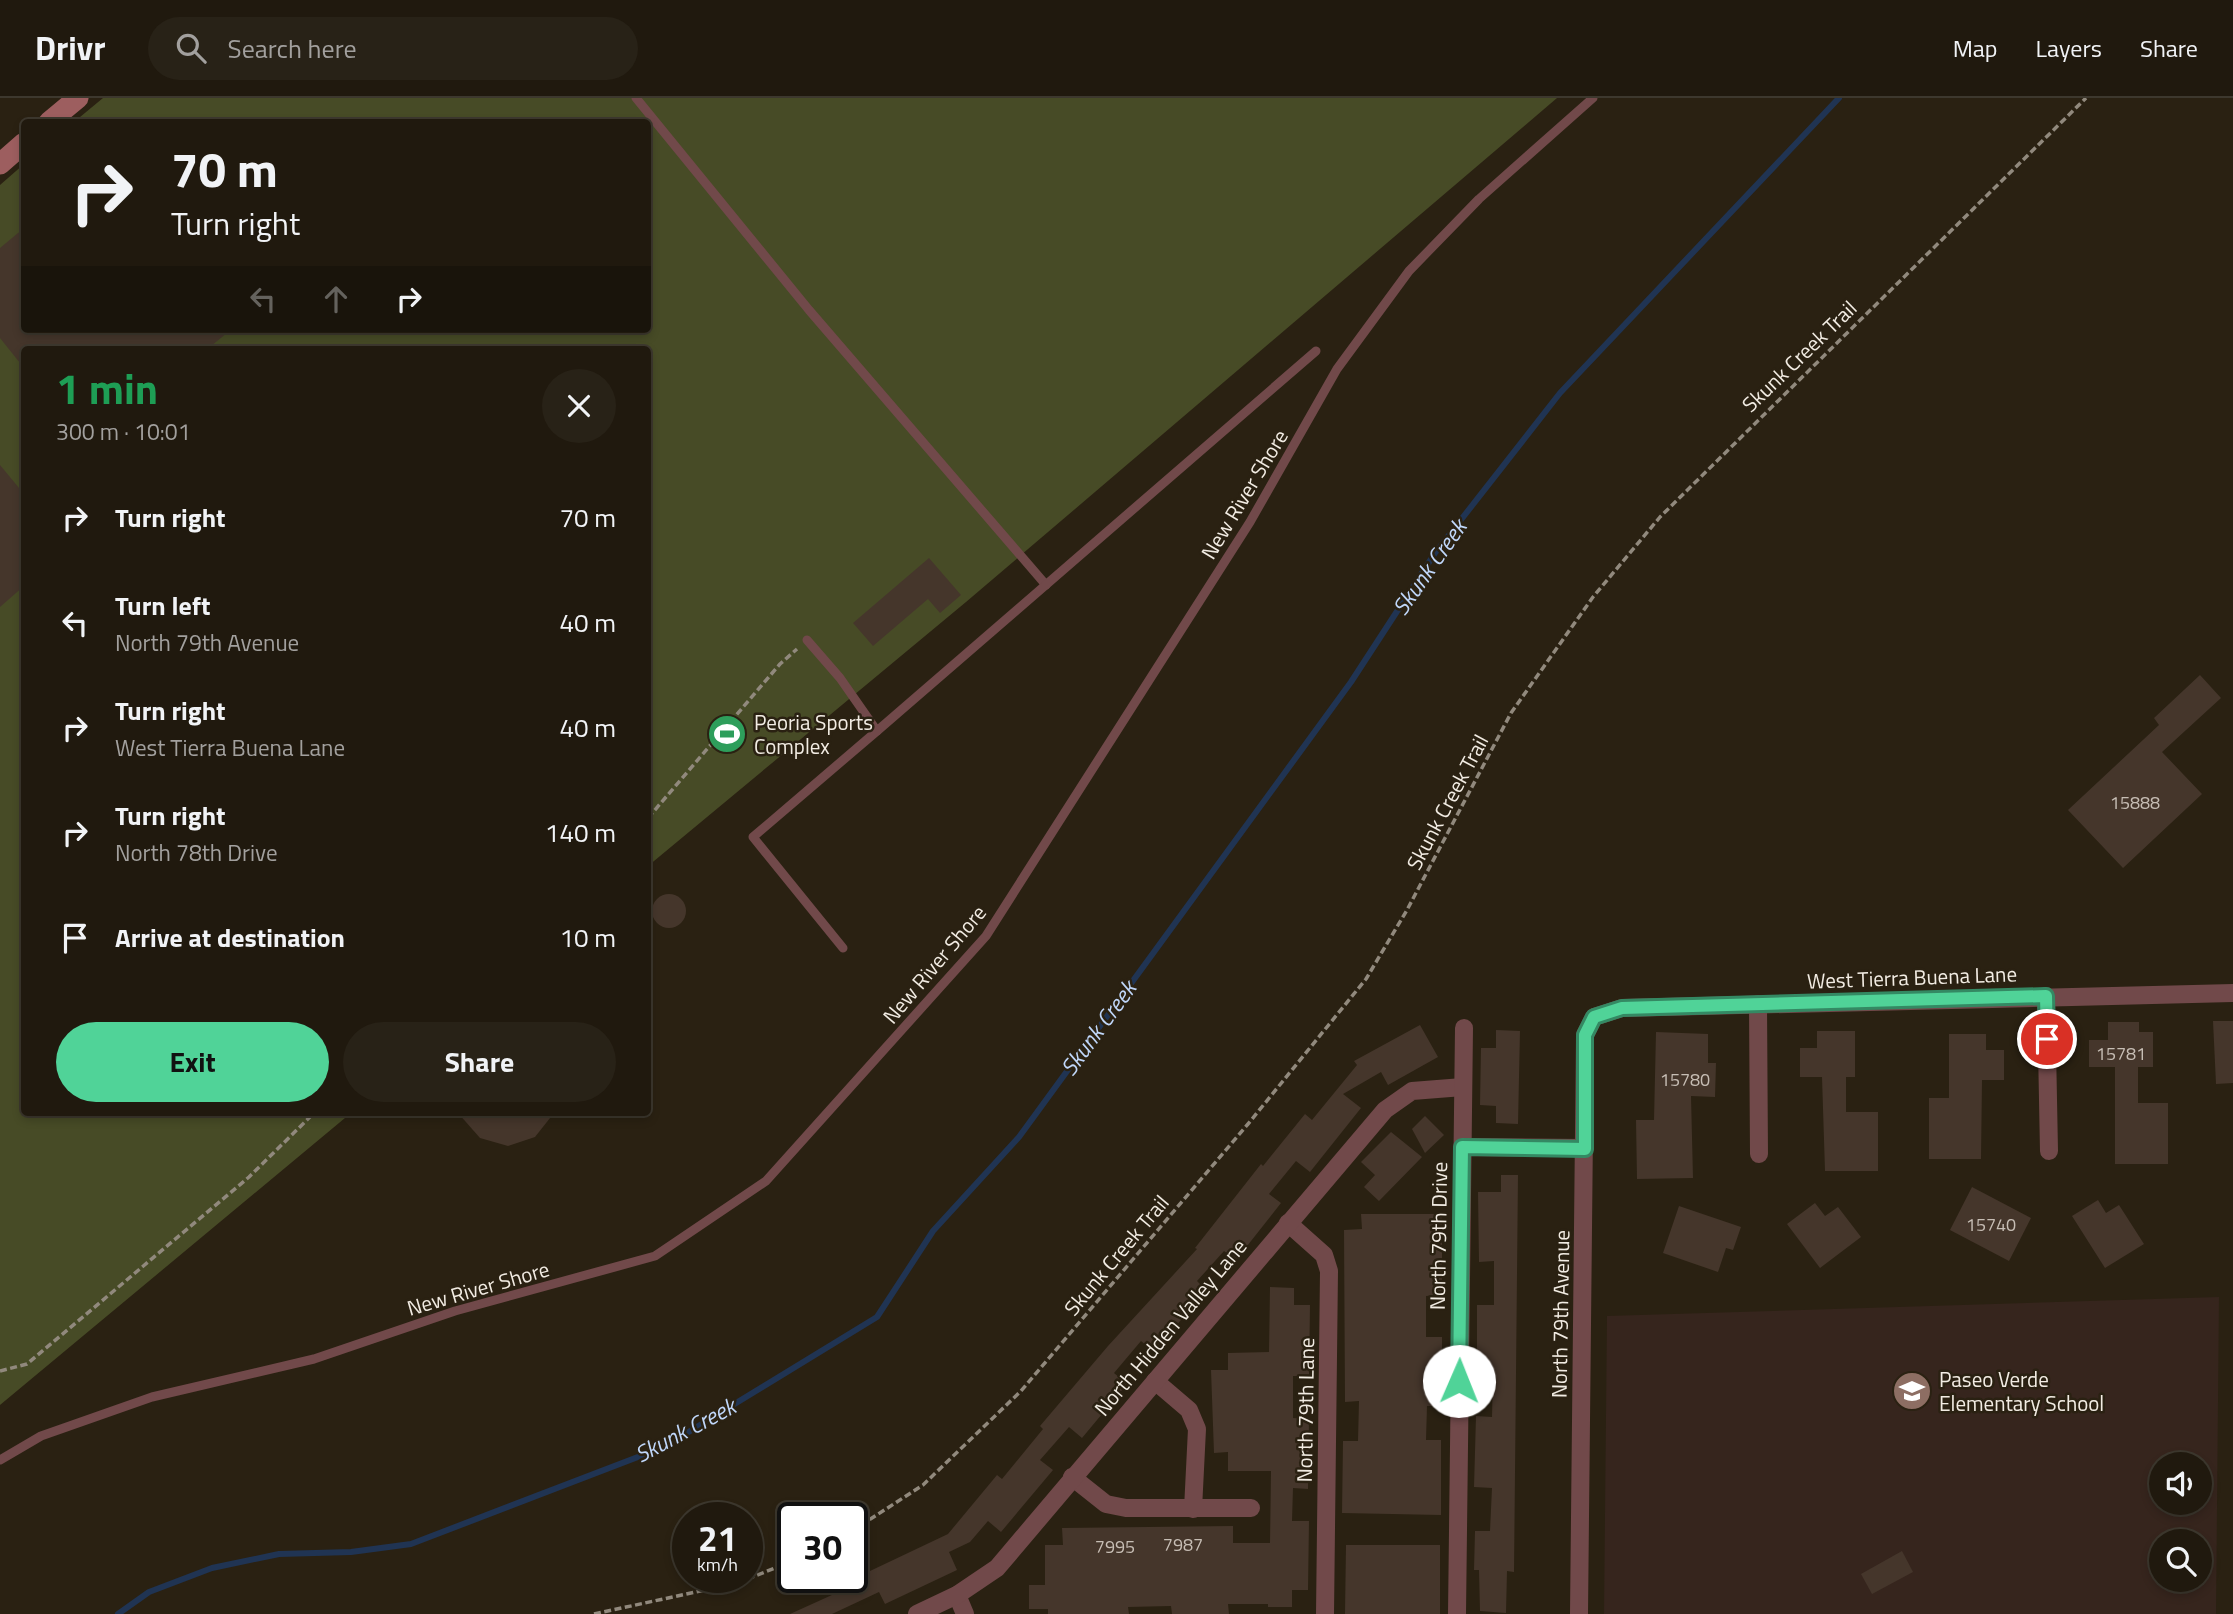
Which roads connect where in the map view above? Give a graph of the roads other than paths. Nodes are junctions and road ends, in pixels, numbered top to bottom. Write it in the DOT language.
graph roads {
  1 [pos="78,98"];
  2 [pos="636,98"];
  3 [pos="1593,98"];
  4 [pos="53,119"];
  5 [pos="21,146"];
  6 [pos="0,164"];
  7 [pos="1316,351"];
  8 [pos="1046,585"];
  9 [pos="807,640"];
  10 [pos="877,731"];
  11 [pos="843,948"];
  12 [pos="2233,993"];
  13 [pos="2046,996"];
  14 [pos="1758,1004"];
  15 [pos="1594,1017"];
  16 [pos="1464,1028"];
  17 [pos="1463,1087"];
  18 [pos="1462,1147"];
  19 [pos="1585,1149"];
  20 [pos="2049,1151"];
  21 [pos="1759,1154"];
  22 [pos="1288,1223"];
  23 [pos="1155,1381"];
  24 [pos="0,1460"];
  25 [pos="1072,1477"];
  26 [pos="1251,1508"];
  27 [pos="1193,1509"];
  28 [pos="957,1595"];
  29 [pos="917,1614"];
  30 [pos="965,1614"];
  31 [pos="1325,1614"];
  32 [pos="1457,1614"];
  33 [pos="1579,1614"];
  1 -- 4 [label="street"];
  2 -- 8 [label="lane"];
  3 -- 24 [label="lane, New River Shore"];
  5 -- 6 [label="street"];
  7 -- 8 [label="lane"];
  8 -- 10 [label="lane"];
  9 -- 10 [label="lane"];
  10 -- 11 [label="lane"];
  12 -- 13 [label="street, West Tierra Buena Lane"];
  13 -- 14 [label="street, West Tierra Buena Lane"];
  13 -- 20 [label="street"];
  14 -- 15 [label="street, West Tierra Buena Lane"];
  14 -- 21 [label="street"];
  15 -- 19 [label="street, North 79th Avenue"];
  16 -- 17 [label="street, North 79th Drive"];
  17 -- 18 [label="street, North 79th Drive"];
  17 -- 22 [label="street, North Hidden Valley Lane"];
  18 -- 19 [label="street"];
  18 -- 32 [label="street, North 79th Drive"];
  19 -- 33 [label="street, North 79th Avenue"];
  22 -- 23 [label="street, North Hidden Valley Lane"];
  22 -- 31 [label="street, North 79th Lane"];
  23 -- 25 [label="street, North Hidden Valley Lane"];
  23 -- 27 [label="street"];
  25 -- 27 [label="street"];
  25 -- 28 [label="street, North Hidden Valley Lane"];
  26 -- 27 [label="street"];
  28 -- 29 [label="street, North Hidden Valley Lane"];
  28 -- 30 [label="street"];
}
